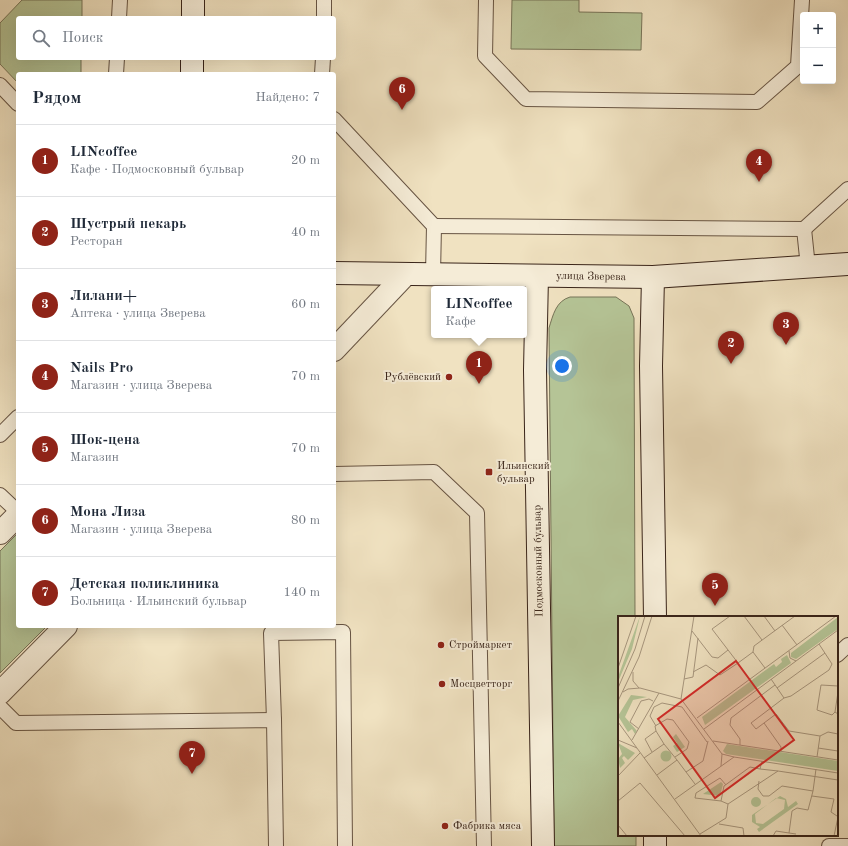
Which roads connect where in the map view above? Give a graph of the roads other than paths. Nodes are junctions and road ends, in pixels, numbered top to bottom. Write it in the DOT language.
graph roads {
  1 [pos="120,0"];
  2 [pos="193,0"];
  3 [pos="324,0"];
  4 [pos="486,0"];
  5 [pos="802,0"];
  6 [pos="119,16"];
  7 [pos="193,16"];
  8 [pos="324,16"];
  9 [pos="117,60"];
  10 [pos="192,60"];
  11 [pos="323,60"];
  12 [pos="116,72"];
  13 [pos="192,72"];
  14 [pos="322,72"];
  15 [pos="0,86"];
  16 [pos="16,102"];
  17 [pos="336,122"];
  18 [pos="848,189"];
  19 [pos="434,226"];
  20 [pos="804,229"];
  21 [pos="848,264"];
  22 [pos="808,267"];
  23 [pos="336,273"];
  24 [pos="406,274"];
  25 [pos="433,274"];
  26 [pos="537,276"];
  27 [pos="653,277"];
  28 [pos="336,348"];
  29 [pos="16,419"];
  30 [pos="0,435"];
  31 [pos="336,474"];
  32 [pos="0,495"];
  33 [pos="16,512"];
  34 [pos="16,516"];
  35 [pos="0,533"];
  36 [pos="655,616"];
  37 [pos="64,628"];
  38 [pos="848,645"];
  39 [pos="838,654"];
  40 [pos="0,693"];
  41 [pos="0,707"];
  42 [pos="274,720"];
  43 [pos="276,846"];
  44 [pos="345,846"];
  45 [pos="484,846"];
  46 [pos="543,846"];
  47 [pos="829,846"];
  48 [pos="848,846"];
  1 -- 6 [label="lane"];
  2 -- 7 [label="street"];
  3 -- 8 [label="lane"];
  4 -- 5 [label="lane"];
  9 -- 12 [label="lane"];
  10 -- 13 [label="street"];
  11 -- 14 [label="lane"];
  15 -- 16 [label="lane"];
  17 -- 19 [label="lane"];
  18 -- 20 [label="lane"];
  19 -- 20 [label="lane"];
  19 -- 25 [label="lane"];
  20 -- 22 [label="lane"];
  21 -- 22 [label="street, улица Зверева"];
  22 -- 27 [label="street, улица Зверева"];
  23 -- 24 [label="street, улица Зверева"];
  24 -- 25 [label="street, улица Зверева"];
  24 -- 28 [label="street"];
  25 -- 26 [label="street, улица Зверева"];
  26 -- 27 [label="street, улица Зверева"];
  26 -- 46 [label="street, Подмосковный бульвар"];
  27 -- 36 [label="street"];
  29 -- 30 [label="lane"];
  31 -- 45 [label="lane"];
  32 -- 33 [label="lane"];
  34 -- 35 [label="street"];
  37 -- 40 [label="street"];
  38 -- 39 [label="lane"];
  41 -- 42 [label="lane"];
  42 -- 43 [label="lane"];
  42 -- 44 [label="lane"];
  47 -- 48 [label="lane"];
}
